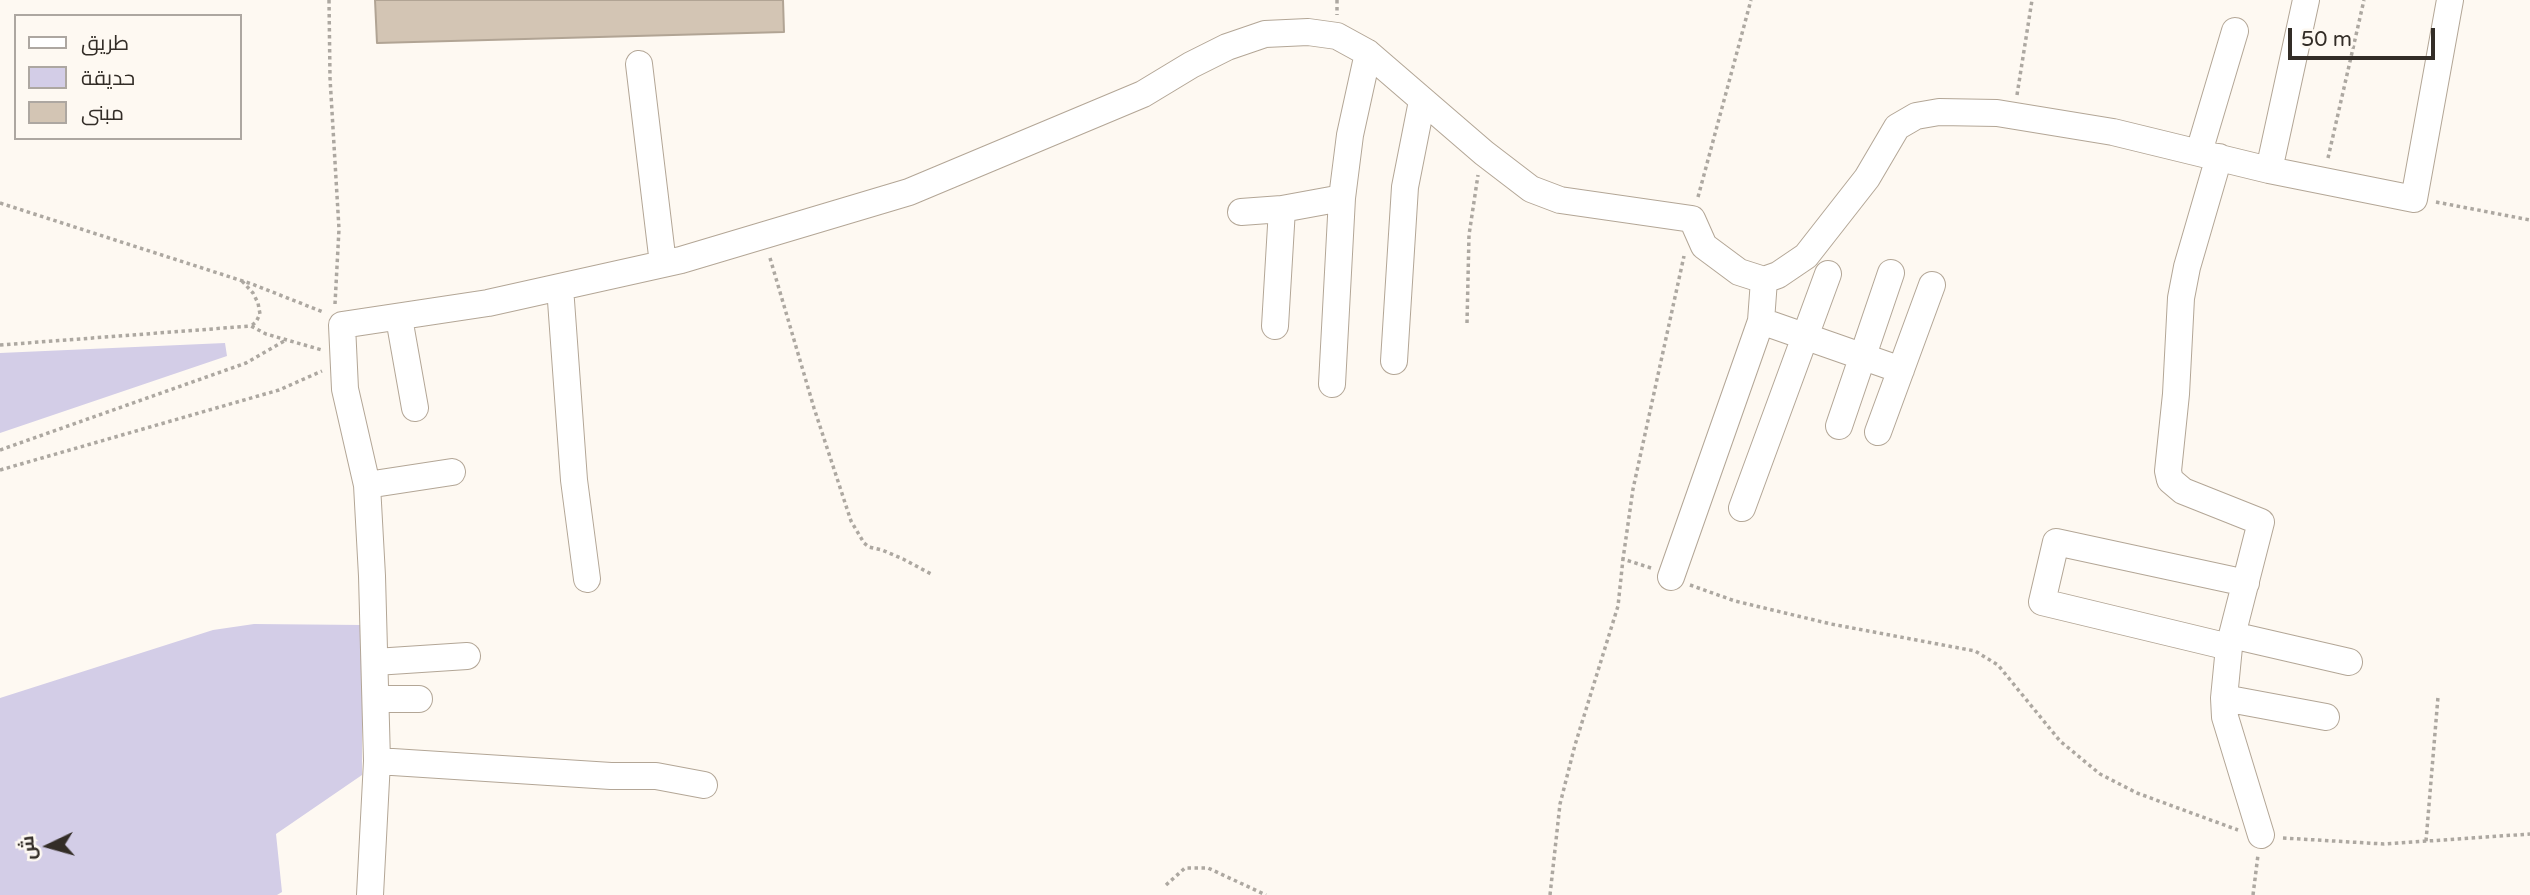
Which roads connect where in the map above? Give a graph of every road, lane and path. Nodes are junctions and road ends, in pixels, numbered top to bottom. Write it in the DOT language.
graph roads {
  1 [pos="329,0"];
  2 [pos="1751,0"];
  3 [pos="2032,0"];
  4 [pos="2306,0"];
  5 [pos="2364,0"];
  6 [pos="2450,0"];
  7 [pos="2235,31"];
  8 [pos="1368,53"];
  9 [pos="639,64"];
  10 [pos="1422,101"];
  11 [pos="2014,116"];
  12 [pos="1484,153"];
  13 [pos="2209,155"];
  14 [pos="2269,170"];
  15 [pos="2323,181"];
  16 [pos="1342,198"];
  17 [pos="2414,198"];
  18 [pos="0,203"];
  19 [pos="1282,209"];
  20 [pos="1241,212"];
  21 [pos="1692,219"];
  22 [pos="2530,220"];
  23 [pos="764,236"];
  24 [pos="1685,253"];
  25 [pos="663,264"];
  26 [pos="1891,273"];
  27 [pos="1828,274"];
  28 [pos="241,280"];
  29 [pos="1764,280"];
  30 [pos="1931,285"];
  31 [pos="561,287"];
  32 [pos="335,306"];
  33 [pos="334,316"];
  34 [pos="399,318"];
  35 [pos="1761,321"];
  36 [pos="1467,323"];
  37 [pos="251,326"];
  38 [pos="1275,326"];
  39 [pos="1804,337"];
  40 [pos="286,340"];
  41 [pos="0,345"];
  42 [pos="1862,356"];
  43 [pos="1394,361"];
  44 [pos="338,363"];
  45 [pos="1901,370"];
  46 [pos="1332,384"];
  47 [pos="415,408"];
  48 [pos="1839,426"];
  49 [pos="1878,432"];
  50 [pos="0,450"];
  51 [pos="0,470"];
  52 [pos="452,472"];
  53 [pos="367,485"];
  54 [pos="1742,509"];
  55 [pos="1623,559"];
  56 [pos="933,575"];
  57 [pos="1671,577"];
  58 [pos="587,579"];
  59 [pos="2246,583"];
  60 [pos="2231,641"];
  61 [pos="467,656"];
  62 [pos="375,662"];
  63 [pos="2349,662"];
  64 [pos="2438,697"];
  65 [pos="2224,698"];
  66 [pos="376,699"];
  67 [pos="419,699"];
  68 [pos="2326,716"];
  69 [pos="377,761"];
  70 [pos="704,785"];
  71 [pos="2530,834"];
  72 [pos="2261,835"];
  73 [pos="2426,841"];
  74 [pos="1166,885"];
  75 [pos="370,895"];
  76 [pos="1266,895"];
  77 [pos="1550,895"];
  78 [pos="2253,895"];
  1 -- 32 [label="path"];
  2 -- 21 [label="path"];
  3 -- 11 [label="path"];
  4 -- 14 [label="street"];
  5 -- 15 [label="path"];
  6 -- 17 [label="street"];
  7 -- 13 [label="street"];
  8 -- 10 [label="street"];
  8 -- 16 [label="street"];
  8 -- 23 [label="street"];
  9 -- 25 [label="street"];
  10 -- 12 [label="street"];
  10 -- 43 [label="street"];
  11 -- 13 [label="street"];
  11 -- 29 [label="street"];
  12 -- 21 [label="street"];
  12 -- 36 [label="path"];
  13 -- 14 [label="street"];
  13 -- 59 [label="street"];
  14 -- 15 [label="street"];
  15 -- 17 [label="street"];
  16 -- 19 [label="street"];
  16 -- 46 [label="street"];
  17 -- 22 [label="path"];
  18 -- 28 [label="path"];
  19 -- 20 [label="street"];
  19 -- 38 [label="street"];
  21 -- 29 [label="street"];
  23 -- 25 [label="street"];
  23 -- 56 [label="path"];
  24 -- 55 [label="path"];
  25 -- 31 [label="street"];
  26 -- 42 [label="street"];
  27 -- 39 [label="street"];
  28 -- 33 [label="path"];
  28 -- 37 [label="path"];
  29 -- 35 [label="street"];
  30 -- 45 [label="street"];
  31 -- 34 [label="street"];
  31 -- 58 [label="street"];
  34 -- 44 [label="street"];
  34 -- 47 [label="street"];
  35 -- 39 [label="street"];
  35 -- 57 [label="street"];
  37 -- 40 [label="path"];
  37 -- 41 [label="path"];
  39 -- 42 [label="street"];
  39 -- 54 [label="street"];
  40 -- 44 [label="path"];
  40 -- 50 [label="path"];
  42 -- 45 [label="street"];
  42 -- 48 [label="street"];
  44 -- 51 [label="path"];
  44 -- 53 [label="street"];
  45 -- 49 [label="street"];
  52 -- 53 [label="street"];
  53 -- 62 [label="street"];
  55 -- 57 [label="path"];
  55 -- 77 [label="path"];
  57 -- 72 [label="path"];
  59 -- 60 [label="street"];
  59 -- 60 [label="street"];
  60 -- 63 [label="street"];
  60 -- 65 [label="street"];
  61 -- 62 [label="street"];
  62 -- 66 [label="street"];
  64 -- 73 [label="path"];
  65 -- 68 [label="street"];
  65 -- 72 [label="street"];
  66 -- 67 [label="street"];
  66 -- 69 [label="street"];
  69 -- 70 [label="street"];
  69 -- 75 [label="street"];
  71 -- 73 [label="path"];
  72 -- 73 [label="path"];
  72 -- 78 [label="path"];
  74 -- 76 [label="path"];
}
